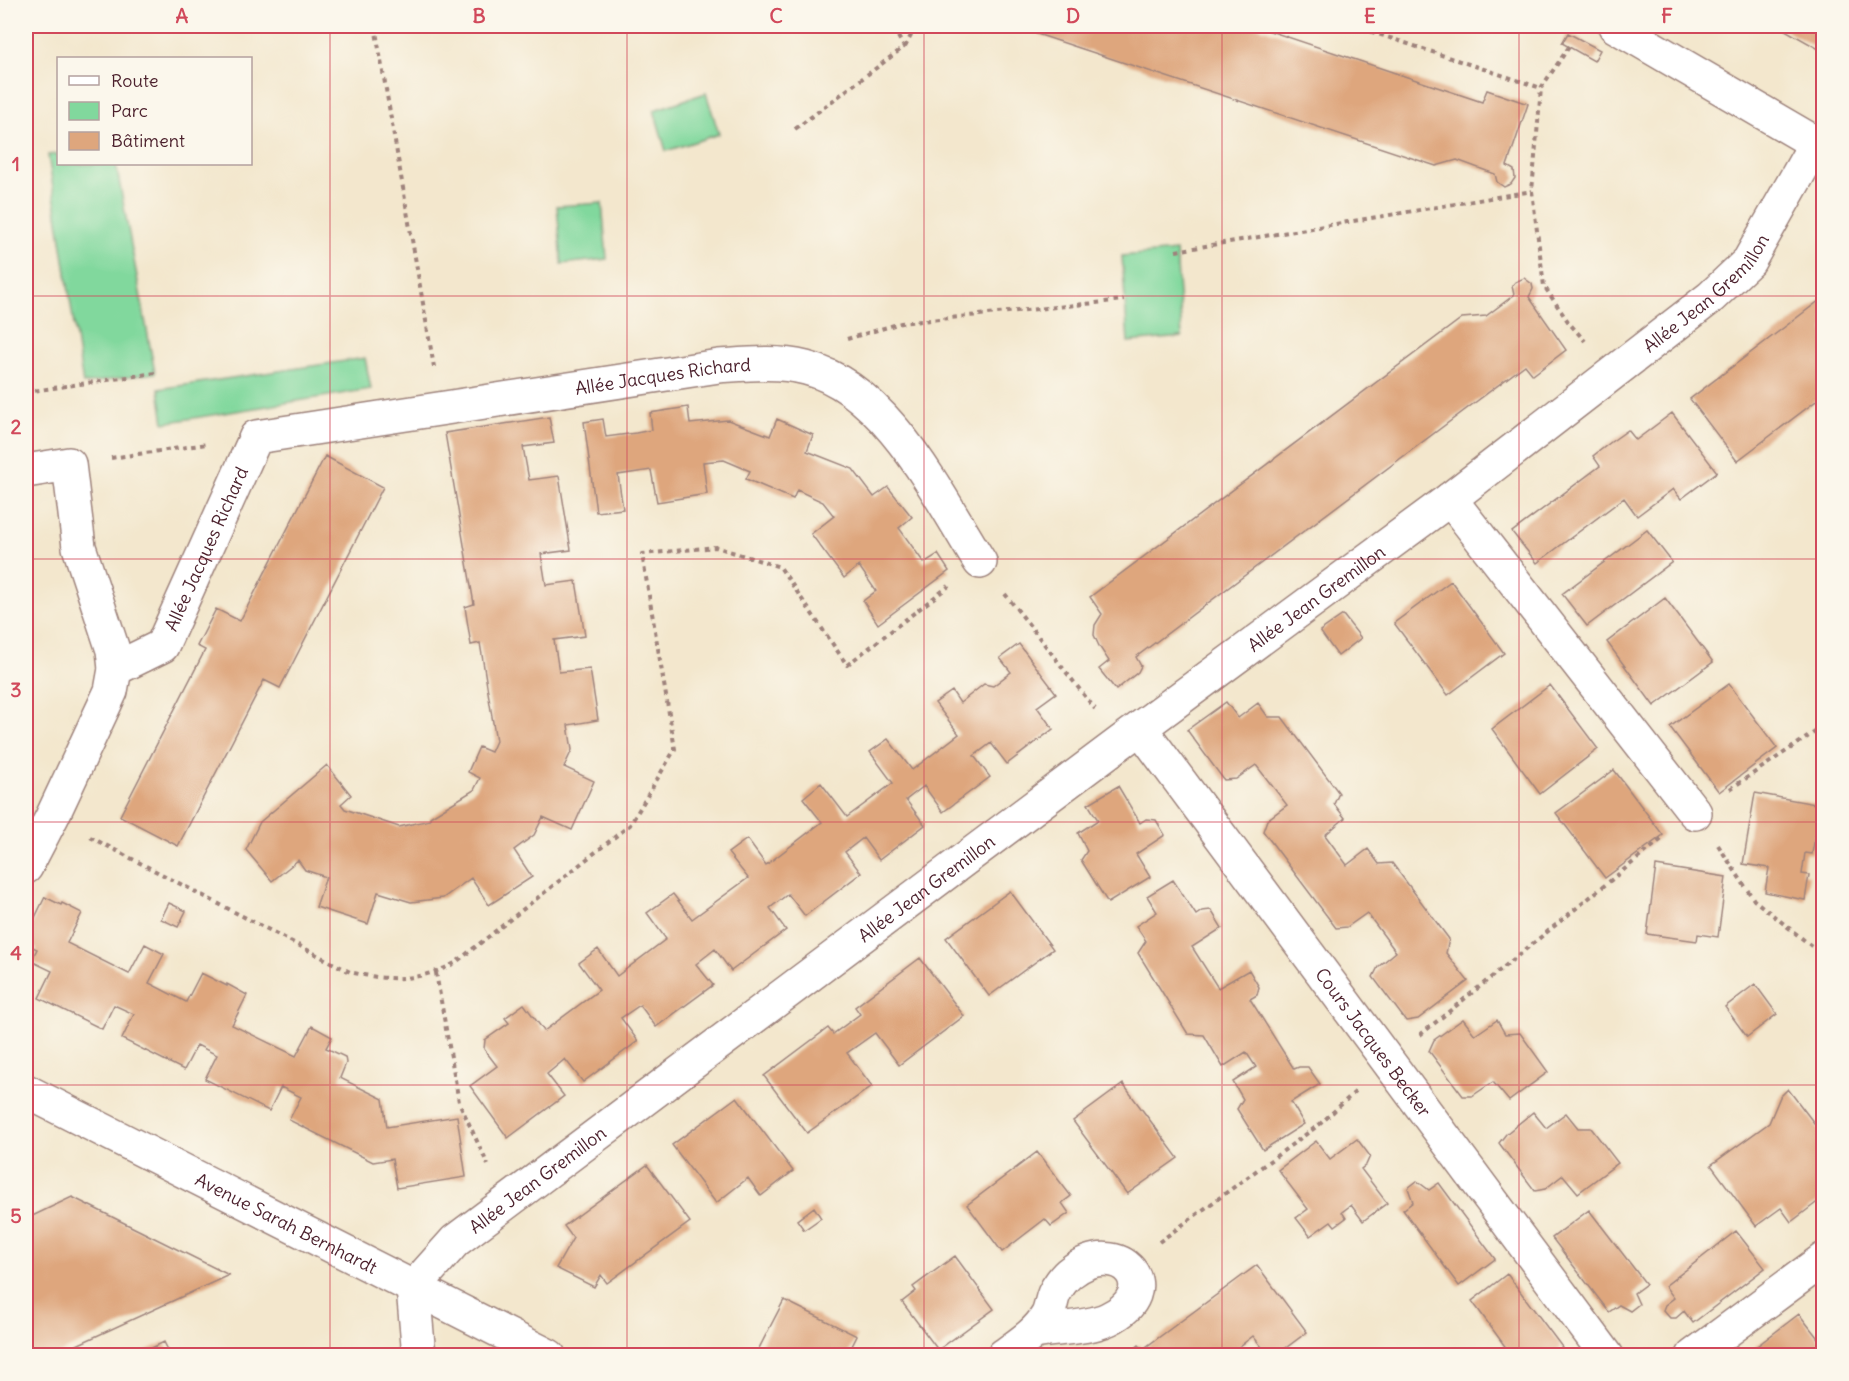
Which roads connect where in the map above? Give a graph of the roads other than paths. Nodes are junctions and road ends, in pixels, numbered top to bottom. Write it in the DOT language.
graph roads {
  1 [pos="1615,26"];
  2 [pos="1652,35"];
  3 [pos="1818,146"];
  4 [pos="26,471"];
  5 [pos="1450,499"];
  6 [pos="980,562"];
  7 [pos="115,669"];
  8 [pos="1131,735"];
  9 [pos="1695,813"];
  10 [pos="26,867"];
  11 [pos="26,1091"];
  12 [pos="1824,1259"];
  13 [pos="413,1288"];
  14 [pos="1035,1332"];
  15 [pos="418,1356"];
  16 [pos="549,1356"];
  17 [pos="1003,1356"];
  18 [pos="1607,1356"];
  19 [pos="1693,1356"];
  1 -- 2 [label="street"];
  2 -- 3 [label="street"];
  3 -- 5 [label="street, Allée Jean Gremillon"];
  4 -- 7 [label="street"];
  5 -- 8 [label="street, Allée Jean Gremillon"];
  5 -- 9 [label="street"];
  6 -- 7 [label="street, Allée Jacques Richard"];
  7 -- 10 [label="street"];
  8 -- 13 [label="street, Allée Jean Gremillon"];
  8 -- 18 [label="street, Cours Jacques Becker"];
  11 -- 13 [label="street, Avenue Sarah Bernhardt"];
  12 -- 19 [label="street"];
  13 -- 15 [label="street"];
  13 -- 16 [label="street, Avenue Sarah Bernhardt"];
  14 -- 14 [label="street"];
  14 -- 17 [label="street"];
}
